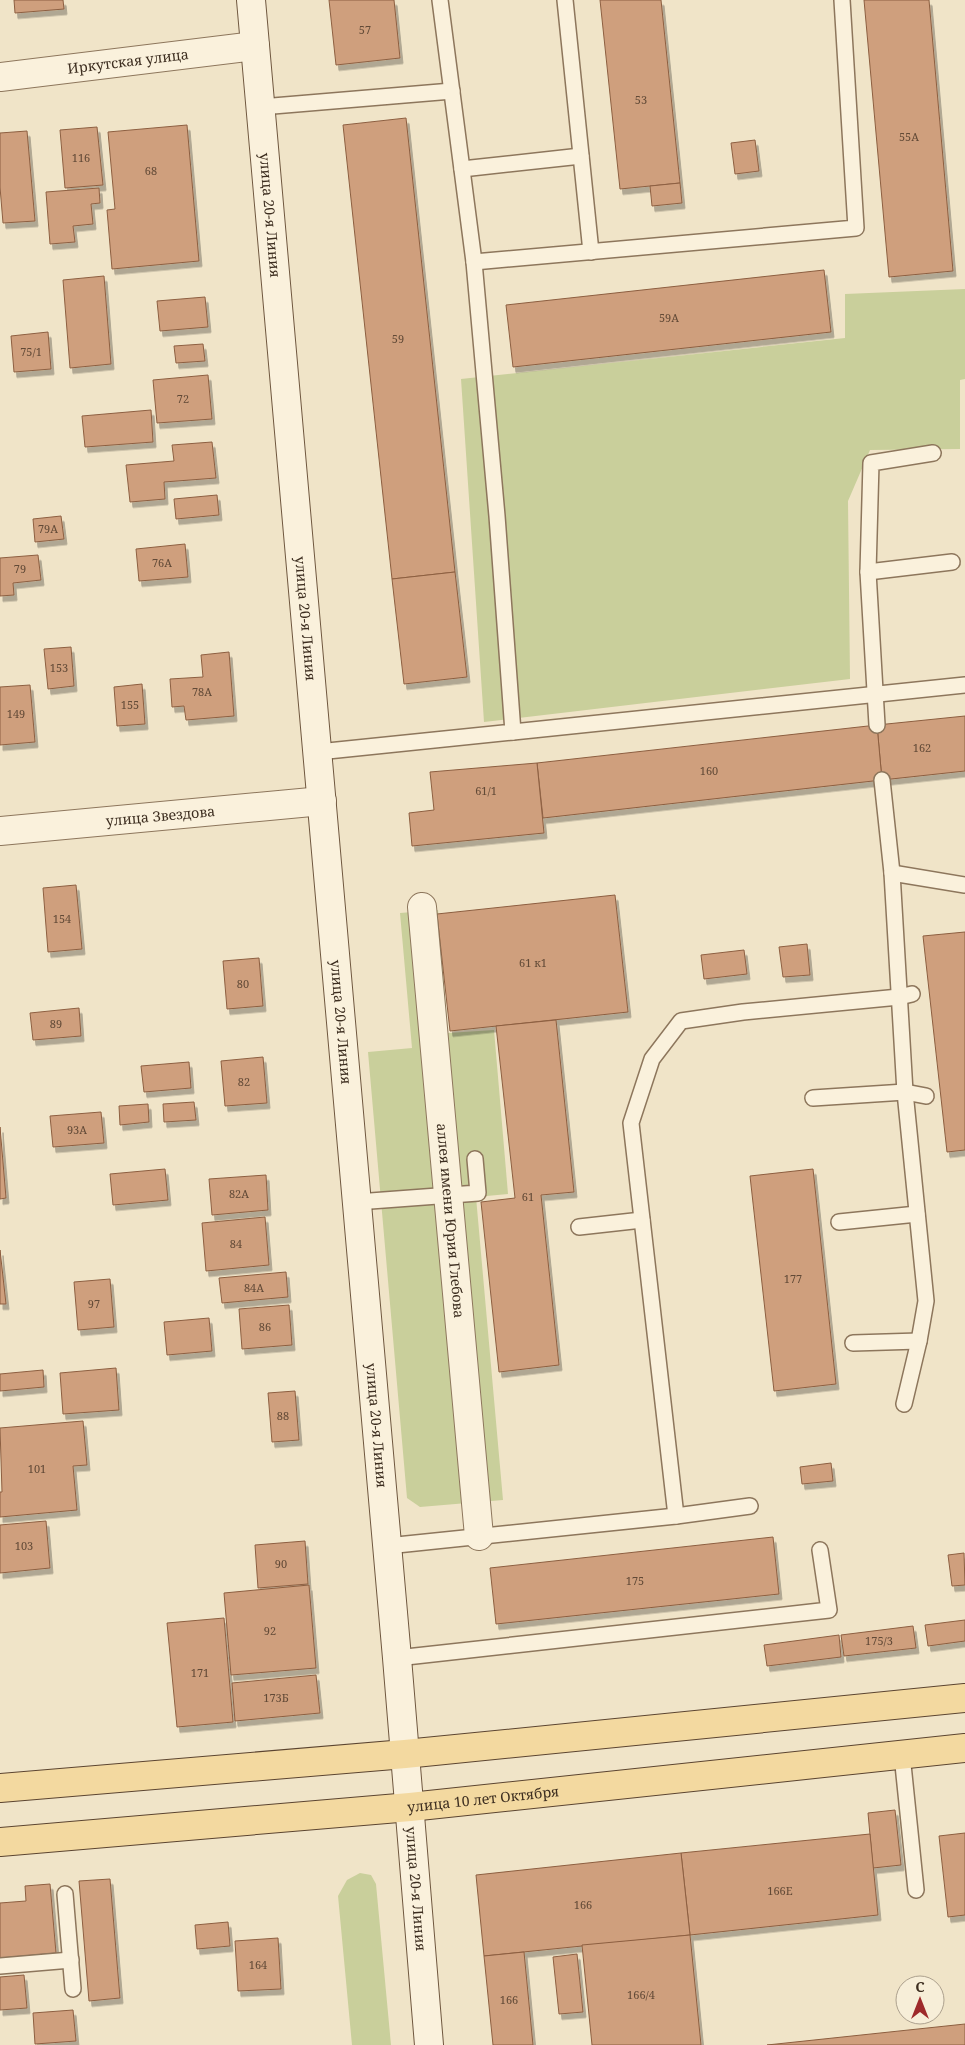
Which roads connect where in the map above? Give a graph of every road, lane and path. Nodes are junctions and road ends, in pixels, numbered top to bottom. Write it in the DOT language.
graph roads {
  1 [pos="251,0"];
  2 [pos="440,0"];
  3 [pos="565,0"];
  4 [pos="842,0"];
  5 [pos="256,46"];
  6 [pos="0,77"];
  7 [pos="452,91"];
  8 [pos="261,107"];
  9 [pos="581,156"];
  10 [pos="462,169"];
  11 [pos="591,252"];
  12 [pos="474,262"];
  13 [pos="933,453"];
  14 [pos="952,562"];
  15 [pos="868,572"];
  16 [pos="965,685"];
  17 [pos="876,693"];
  18 [pos="877,725"];
  19 [pos="513,732"];
  20 [pos="318,752"];
  21 [pos="882,780"];
  22 [pos="322,801"];
  23 [pos="0,830"];
  24 [pos="892,873"];
  25 [pos="965,885"];
  26 [pos="422,907"];
  27 [pos="906,995"];
  28 [pos="905,1092"];
  29 [pos="926,1096"];
  30 [pos="813,1098"];
  31 [pos="476,1159"];
  32 [pos="448,1195"];
  33 [pos="357,1202"];
  34 [pos="917,1214"];
  35 [pos="642,1220"];
  36 [pos="839,1222"];
  37 [pos="579,1227"];
  38 [pos="919,1341"];
  39 [pos="853,1343"];
  40 [pos="904,1404"];
  41 [pos="750,1506"];
  42 [pos="676,1516"];
  43 [pos="479,1536"];
  44 [pos="387,1546"];
  45 [pos="820,1550"];
  46 [pos="397,1658"];
  47 [pos="965,1698"];
  48 [pos="965,1748"];
  49 [pos="405,1754"];
  50 [pos="902,1755"];
  51 [pos="0,1788"];
  52 [pos="410,1806"];
  53 [pos="0,1842"];
  54 [pos="916,1890"];
  55 [pos="65,1894"];
  56 [pos="71,1960"];
  57 [pos="0,1966"];
  58 [pos="73,1989"];
  59 [pos="429,2045"];
  1 -- 5 [label="main road, улица 20-я Линия"];
  2 -- 7 [label="lane"];
  3 -- 9 [label="lane"];
  4 -- 11 [label="lane"];
  5 -- 6 [label="main road, Иркутская улица"];
  5 -- 8 [label="main road, улица 20-я Линия"];
  7 -- 8 [label="lane"];
  7 -- 10 [label="lane"];
  8 -- 20 [label="main road, улица 20-я Линия"];
  9 -- 10 [label="lane"];
  9 -- 11 [label="lane"];
  10 -- 12 [label="lane"];
  11 -- 12 [label="lane"];
  12 -- 19 [label="lane"];
  13 -- 15 [label="lane"];
  14 -- 15 [label="lane"];
  15 -- 17 [label="lane"];
  16 -- 17 [label="lane"];
  17 -- 18 [label="lane"];
  17 -- 19 [label="lane"];
  19 -- 20 [label="lane"];
  20 -- 22 [label="main road, улица 20-я Линия"];
  21 -- 24 [label="lane"];
  22 -- 23 [label="main road, улица Звездова"];
  22 -- 33 [label="main road, улица 20-я Линия"];
  24 -- 25 [label="lane"];
  24 -- 27 [label="lane"];
  26 -- 32 [label="main road, аллея имени Юрия Глебова"];
  27 -- 28 [label="lane"];
  27 -- 35 [label="lane"];
  28 -- 29 [label="lane"];
  28 -- 30 [label="lane"];
  28 -- 34 [label="lane"];
  31 -- 32 [label="lane"];
  32 -- 33 [label="lane"];
  32 -- 43 [label="main road, аллея имени Юрия Глебова"];
  33 -- 44 [label="main road, улица 20-я Линия"];
  34 -- 36 [label="lane"];
  34 -- 38 [label="lane"];
  35 -- 37 [label="lane"];
  35 -- 42 [label="lane"];
  38 -- 39 [label="lane"];
  38 -- 40 [label="lane"];
  41 -- 42 [label="lane"];
  42 -- 43 [label="lane"];
  43 -- 44 [label="lane"];
  44 -- 46 [label="main road, улица 20-я Линия"];
  45 -- 46 [label="lane"];
  46 -- 49 [label="main road, улица 20-я Линия"];
  47 -- 49 [label="main road"];
  48 -- 50 [label="main road, улица 10 лет Октября"];
  49 -- 51 [label="main road"];
  49 -- 52 [label="main road, улица 20-я Линия"];
  50 -- 52 [label="main road, улица 10 лет Октября"];
  50 -- 54 [label="lane"];
  52 -- 53 [label="main road, улица 10 лет Октября"];
  52 -- 59 [label="main road, улица 20-я Линия"];
  55 -- 56 [label="lane"];
  56 -- 57 [label="lane"];
  56 -- 58 [label="lane"];
}
